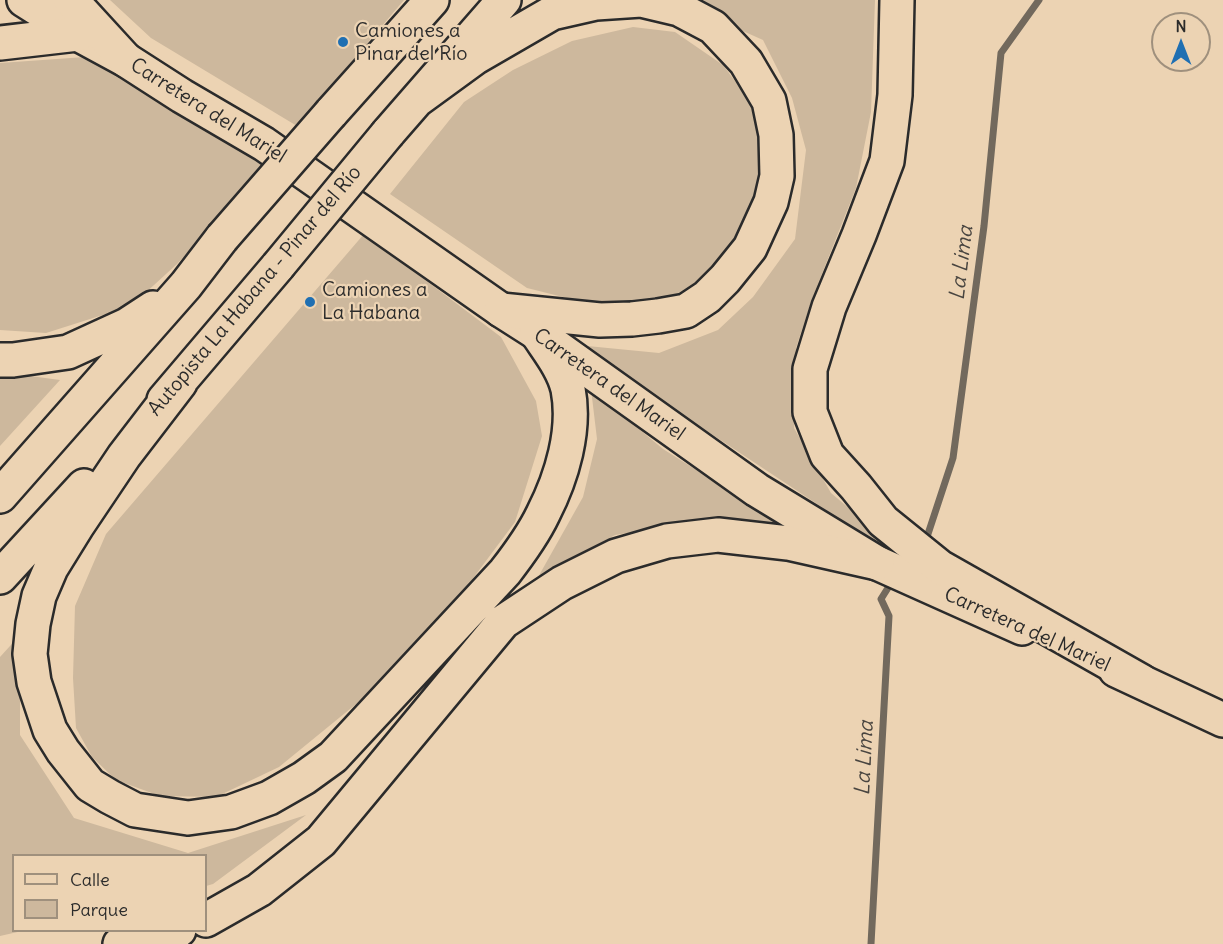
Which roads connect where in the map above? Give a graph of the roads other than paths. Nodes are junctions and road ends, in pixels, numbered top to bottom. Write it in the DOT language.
graph roads {
  1 [pos="24,0"];
  2 [pos="71,0"];
  3 [pos="432,0"];
  4 [pos="504,0"];
  5 [pos="897,0"];
  6 [pos="78,34"];
  7 [pos="0,43"];
  8 [pos="126,60"];
  9 [pos="417,100"];
  10 [pos="186,285"];
  11 [pos="501,310"];
  12 [pos="537,333"];
  13 [pos="0,360"];
  14 [pos="180,383"];
  15 [pos="0,496"];
  16 [pos="877,563"];
  17 [pos="0,577"];
  18 [pos="1141,681"];
  19 [pos="1223,720"];
  20 [pos="207,919"];
  21 [pos="171,932"];
  22 [pos="120,944"];
  1 -- 6 [label="main road, Carretera del Mariel"];
  2 -- 8 [label="main road"];
  3 -- 10 [label="main road, bridge"];
  4 -- 9 [label="main road, Autopista La Habana - Pinar del Río"];
  5 -- 18 [label="main road"];
  6 -- 7 [label="main road"];
  6 -- 8 [label="main road, Carretera del Mariel"];
  8 -- 11 [label="main road, Carretera del Mariel"];
  9 -- 11 [label="main road"];
  9 -- 14 [label="main road, Autopista La Habana - Pinar del Río, bridge"];
  10 -- 13 [label="main road"];
  10 -- 15 [label="main road"];
  11 -- 12 [label="main road, Carretera del Mariel"];
  12 -- 14 [label="main road"];
  12 -- 16 [label="main road, Carretera del Mariel"];
  14 -- 17 [label="main road, Autopista La Habana - Pinar del Río"];
  16 -- 18 [label="main road, Carretera del Mariel"];
  16 -- 20 [label="main road"];
  18 -- 19 [label="main road, Carretera del Mariel"];
  21 -- 22 [label="main road"];
}
